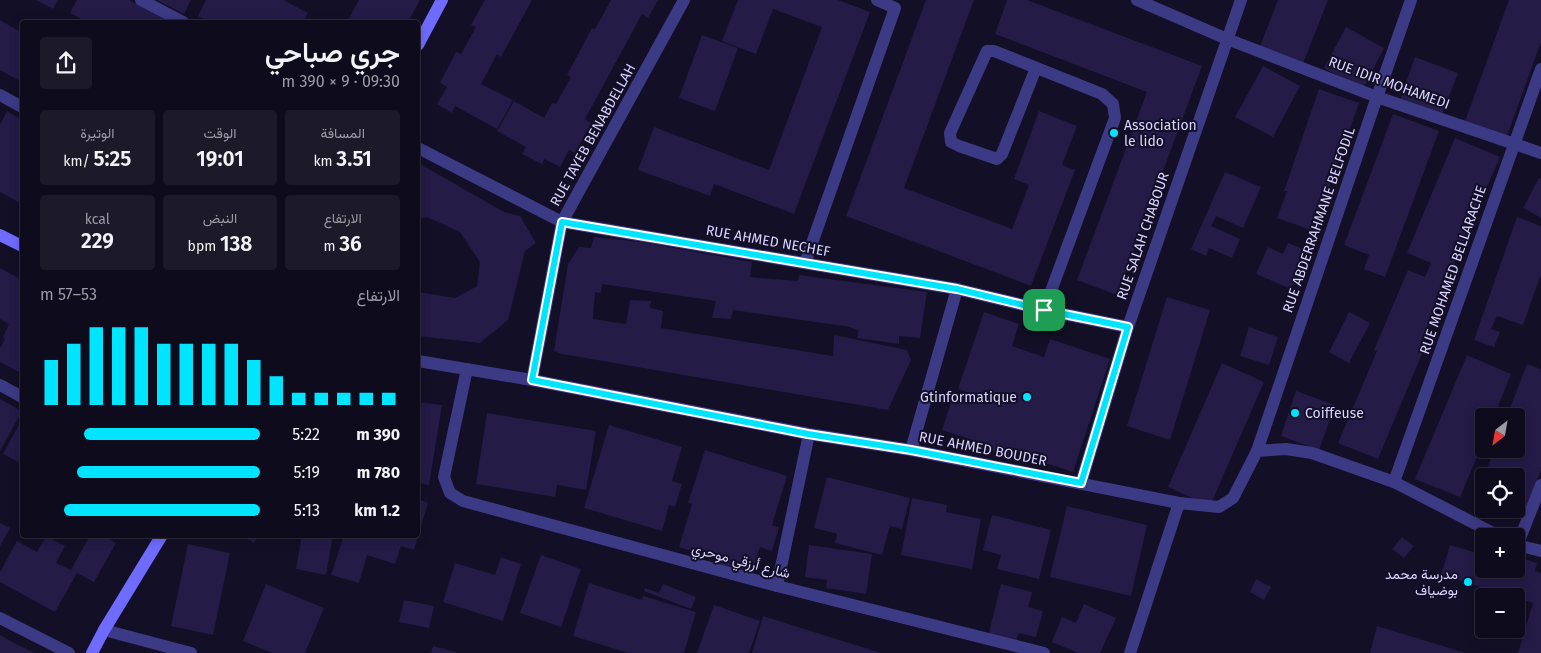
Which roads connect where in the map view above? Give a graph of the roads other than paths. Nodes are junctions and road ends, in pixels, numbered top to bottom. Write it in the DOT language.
graph roads {
  1 [pos="141,0"];
  2 [pos="442,0"];
  3 [pos="684,0"];
  4 [pos="877,0"];
  5 [pos="1137,0"];
  6 [pos="1241,0"];
  7 [pos="1411,0"];
  8 [pos="179,20"];
  9 [pos="1227,39"];
  10 [pos="420,41"];
  11 [pos="1036,68"];
  12 [pos="1541,69"];
  13 [pos="0,95"];
  14 [pos="1376,96"];
  15 [pos="20,106"];
  16 [pos="1514,143"];
  17 [pos="420,149"];
  18 [pos="1541,153"];
  19 [pos="562,222"];
  20 [pos="0,235"];
  21 [pos="20,245"];
  22 [pos="805,263"];
  23 [pos="957,289"];
  24 [pos="1044,310"];
  25 [pos="1128,327"];
  26 [pos="420,361"];
  27 [pos="467,369"];
  28 [pos="532,380"];
  29 [pos="0,385"];
  30 [pos="20,396"];
  31 [pos="808,434"];
  32 [pos="911,450"];
  33 [pos="1257,451"];
  34 [pos="1394,482"];
  35 [pos="1081,483"];
  36 [pos="1541,485"];
  37 [pos="1179,503"];
  38 [pos="1483,528"];
  39 [pos="1524,528"];
  40 [pos="160,538"];
  41 [pos="1525,548"];
  42 [pos="1541,551"];
  43 [pos="777,586"];
  44 [pos="0,618"];
  45 [pos="104,630"];
  46 [pos="69,653"];
  47 [pos="92,653"];
  48 [pos="191,653"];
  49 [pos="1044,653"];
  50 [pos="1130,653"];
  1 -- 8 [label="street"];
  2 -- 10 [label="main road"];
  3 -- 19 [label="street, RUE TAYEB BENABDELLAH"];
  4 -- 22 [label="street"];
  5 -- 9 [label="street, RUE IDIR MOHAMEDI"];
  6 -- 9 [label="street, RUE SALAH CHABOUR"];
  7 -- 14 [label="street, RUE ABDERRAHMANE BELFODIL"];
  9 -- 14 [label="street, RUE IDIR MOHAMEDI"];
  9 -- 25 [label="street, RUE SALAH CHABOUR"];
  11 -- 11 [label="street"];
  11 -- 24 [label="street"];
  12 -- 16 [label="street, RUE MOHAMED BELLARACHE"];
  13 -- 15 [label="street"];
  14 -- 16 [label="street, RUE IDIR MOHAMEDI"];
  14 -- 33 [label="street, RUE ABDERRAHMANE BELFODIL"];
  16 -- 18 [label="street, RUE IDIR MOHAMEDI"];
  16 -- 34 [label="street, RUE MOHAMED BELLARACHE"];
  17 -- 19 [label="street, RUE AHMED NECHEF"];
  19 -- 22 [label="street, RUE AHMED NECHEF"];
  19 -- 28 [label="street, RUE TAYEB BENABDELLAH"];
  20 -- 21 [label="main road"];
  22 -- 23 [label="street, RUE AHMED NECHEF"];
  23 -- 24 [label="street, RUE AHMED NECHEF"];
  23 -- 32 [label="street"];
  24 -- 25 [label="street, RUE AHMED NECHEF"];
  25 -- 35 [label="street, RUE SALAH CHABOUR"];
  26 -- 27 [label="street, RUE AHMED BOUDER"];
  27 -- 28 [label="street, RUE AHMED BOUDER"];
  27 -- 43 [label="street, شارع أرزقي موحري"];
  28 -- 31 [label="street, RUE AHMED BOUDER"];
  29 -- 30 [label="street"];
  31 -- 32 [label="street, RUE AHMED BOUDER"];
  31 -- 43 [label="street"];
  32 -- 35 [label="street, RUE AHMED BOUDER"];
  33 -- 34 [label="street"];
  33 -- 37 [label="street, RUE AHMED BOUDER"];
  34 -- 38 [label="street"];
  35 -- 37 [label="street, RUE AHMED BOUDER"];
  36 -- 39 [label="street"];
  37 -- 50 [label="street"];
  40 -- 45 [label="main road"];
  41 -- 42 [label="street"];
  43 -- 49 [label="street, شارع أرزقي موحري"];
  44 -- 46 [label="street"];
  45 -- 47 [label="main road"];
  45 -- 48 [label="street"];
}
